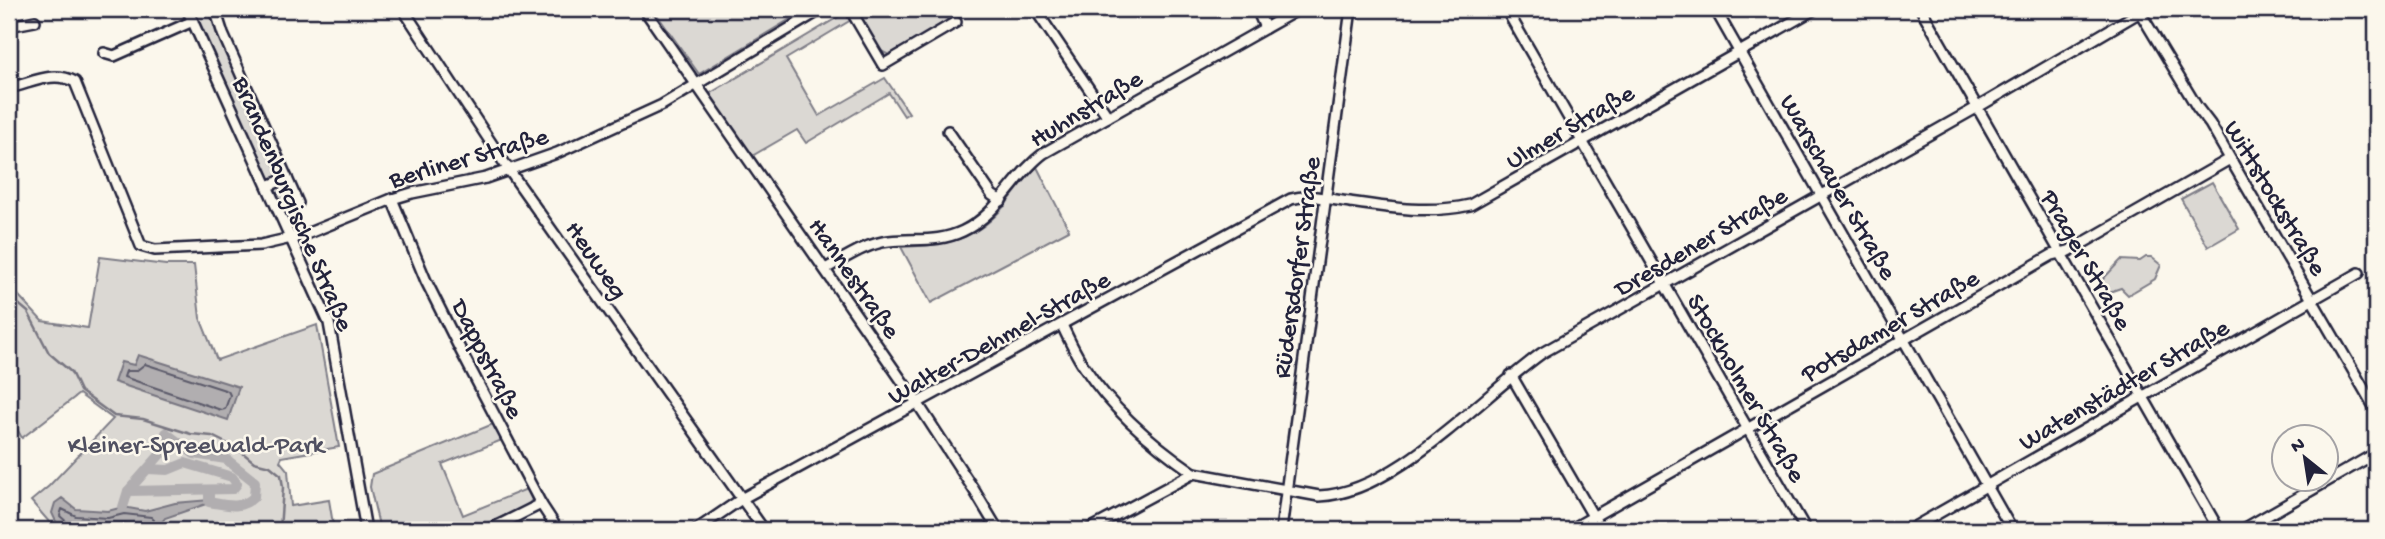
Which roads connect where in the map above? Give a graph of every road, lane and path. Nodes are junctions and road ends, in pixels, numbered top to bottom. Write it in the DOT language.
graph roads {
  1 [pos="187,9"];
  2 [pos="215,9"];
  3 [pos="404,9"];
  4 [pos="644,9"];
  5 [pos="822,9"];
  6 [pos="850,9"];
  7 [pos="1035,9"];
  8 [pos="1257,9"];
  9 [pos="1299,9"];
  10 [pos="1351,9"];
  11 [pos="1506,9"];
  12 [pos="1714,9"];
  13 [pos="1815,9"];
  14 [pos="1921,9"];
  15 [pos="2139,10"];
  16 [pos="35,21"];
  17 [pos="192,21"];
  18 [pos="956,22"];
  19 [pos="9,26"];
  20 [pos="1265,28"];
  21 [pos="1739,52"];
  22 [pos="104,53"];
  23 [pos="697,85"];
  24 [pos="9,88"];
  25 [pos="1978,107"];
  26 [pos="1108,117"];
  27 [pos="948,131"];
  28 [pos="1584,141"];
  29 [pos="2230,159"];
  30 [pos="509,170"];
  31 [pos="287,178"];
  32 [pos="268,186"];
  33 [pos="1821,195"];
  34 [pos="392,199"];
  35 [pos="1326,199"];
  36 [pos="1001,201"];
  37 [pos="298,203"];
  38 [pos="291,238"];
  39 [pos="2060,253"];
  40 [pos="825,269"];
  41 [pos="2359,274"];
  42 [pos="1665,284"];
  43 [pos="2313,300"];
  44 [pos="1062,325"];
  45 [pos="1904,340"];
  46 [pos="1511,375"];
  47 [pos="2143,397"];
  48 [pos="918,404"];
  49 [pos="2376,410"];
  50 [pos="1748,430"];
  51 [pos="2376,453"];
  52 [pos="1194,473"];
  53 [pos="1987,486"];
  54 [pos="1286,491"];
  55 [pos="743,498"];
  56 [pos="541,505"];
  57 [pos="1593,517"];
  58 [pos="366,530"];
  59 [pos="489,530"];
  60 [pos="558,530"];
  61 [pos="696,530"];
  62 [pos="764,530"];
  63 [pos="998,530"];
  64 [pos="1088,530"];
  65 [pos="1281,530"];
  66 [pos="1570,530"];
  67 [pos="1601,530"];
  68 [pos="1806,530"];
  69 [pos="1909,530"];
  70 [pos="2012,530"];
  71 [pos="2218,530"];
  72 [pos="2242,530"];
  1 -- 17 [label="street, Brandenburgische Straße"];
  2 -- 31 [label="street"];
  3 -- 30 [label="street, Heuweg"];
  4 -- 23 [label="street, Hannestraße"];
  5 -- 23 [label="street, Berliner Straße"];
  6 -- 18 [label="street"];
  7 -- 26 [label="street"];
  8 -- 20 [label="street"];
  9 -- 20 [label="street, Huhnstraße"];
  10 -- 35 [label="street, Rüdersdorfer Straße"];
  11 -- 28 [label="street, Stockholmer Straße"];
  12 -- 21 [label="street, Warschauer Straße"];
  13 -- 21 [label="street, Ulmer Straße"];
  14 -- 25 [label="street, Prager Straße"];
  15 -- 25 [label="street, Dresdener Straße"];
  15 -- 29 [label="street, Wittstockstraße"];
  16 -- 19 [label="street"];
  17 -- 22 [label="street"];
  17 -- 32 [label="street, Brandenburgische Straße"];
  20 -- 26 [label="street, Huhnstraße"];
  21 -- 28 [label="street, Ulmer Straße"];
  21 -- 33 [label="street, Warschauer Straße"];
  23 -- 30 [label="street, Berliner Straße"];
  23 -- 40 [label="street, Hannestraße"];
  24 -- 38 [label="street, Berliner Straße"];
  25 -- 33 [label="street, Dresdener Straße"];
  25 -- 39 [label="street, Prager Straße"];
  26 -- 36 [label="street, Huhnstraße"];
  27 -- 36 [label="street"];
  28 -- 35 [label="street, Ulmer Straße"];
  28 -- 42 [label="street, Stockholmer Straße"];
  29 -- 39 [label="street, Potsdamer Straße"];
  29 -- 43 [label="street, Wittstockstraße"];
  30 -- 34 [label="street, Berliner Straße"];
  30 -- 55 [label="street, Heuweg"];
  31 -- 32 [label="street"];
  31 -- 37 [label="street"];
  32 -- 38 [label="street, Brandenburgische Straße"];
  33 -- 42 [label="street, Dresdener Straße"];
  33 -- 45 [label="street, Warschauer Straße"];
  34 -- 38 [label="street, Berliner Straße"];
  34 -- 56 [label="street, Dappstraße"];
  35 -- 44 [label="street, Walter-Dehmel-Straße"];
  35 -- 54 [label="street, Rüdersdorfer Straße"];
  36 -- 40 [label="street, Huhnstraße"];
  38 -- 58 [label="street, Brandenburgische Straße"];
  39 -- 45 [label="street, Potsdamer Straße"];
  39 -- 47 [label="street, Prager Straße"];
  40 -- 48 [label="street, Hannestraße"];
  41 -- 43 [label="street, Watenstädter Straße"];
  42 -- 46 [label="street, Dresdener Straße"];
  42 -- 50 [label="street, Stockholmer Straße"];
  43 -- 47 [label="street, Watenstädter Straße"];
  43 -- 49 [label="street, Wittstockstraße"];
  44 -- 48 [label="street, Walter-Dehmel-Straße"];
  44 -- 52 [label="street"];
  45 -- 50 [label="street, Potsdamer Straße"];
  45 -- 53 [label="street, Warschauer Straße"];
  46 -- 54 [label="street, Dresdener Straße"];
  46 -- 57 [label="street"];
  47 -- 53 [label="street, Watenstädter Straße"];
  47 -- 71 [label="street, Prager Straße"];
  48 -- 55 [label="street, Walter-Dehmel-Straße"];
  48 -- 63 [label="street, Hannestraße"];
  50 -- 57 [label="street, Potsdamer Straße"];
  50 -- 68 [label="street, Stockholmer Straße"];
  51 -- 72 [label="street"];
  52 -- 54 [label="street, Dresdener Straße"];
  52 -- 64 [label="street"];
  53 -- 69 [label="street, Watenstädter Straße"];
  53 -- 70 [label="street, Warschauer Straße"];
  54 -- 65 [label="street, Rüdersdorfer Straße"];
  55 -- 61 [label="street, Walter-Dehmel-Straße"];
  55 -- 62 [label="street, Heuweg"];
  56 -- 59 [label="street"];
  56 -- 60 [label="street, Dappstraße"];
  57 -- 66 [label="street, Potsdamer Straße"];
  57 -- 67 [label="street"];
}
